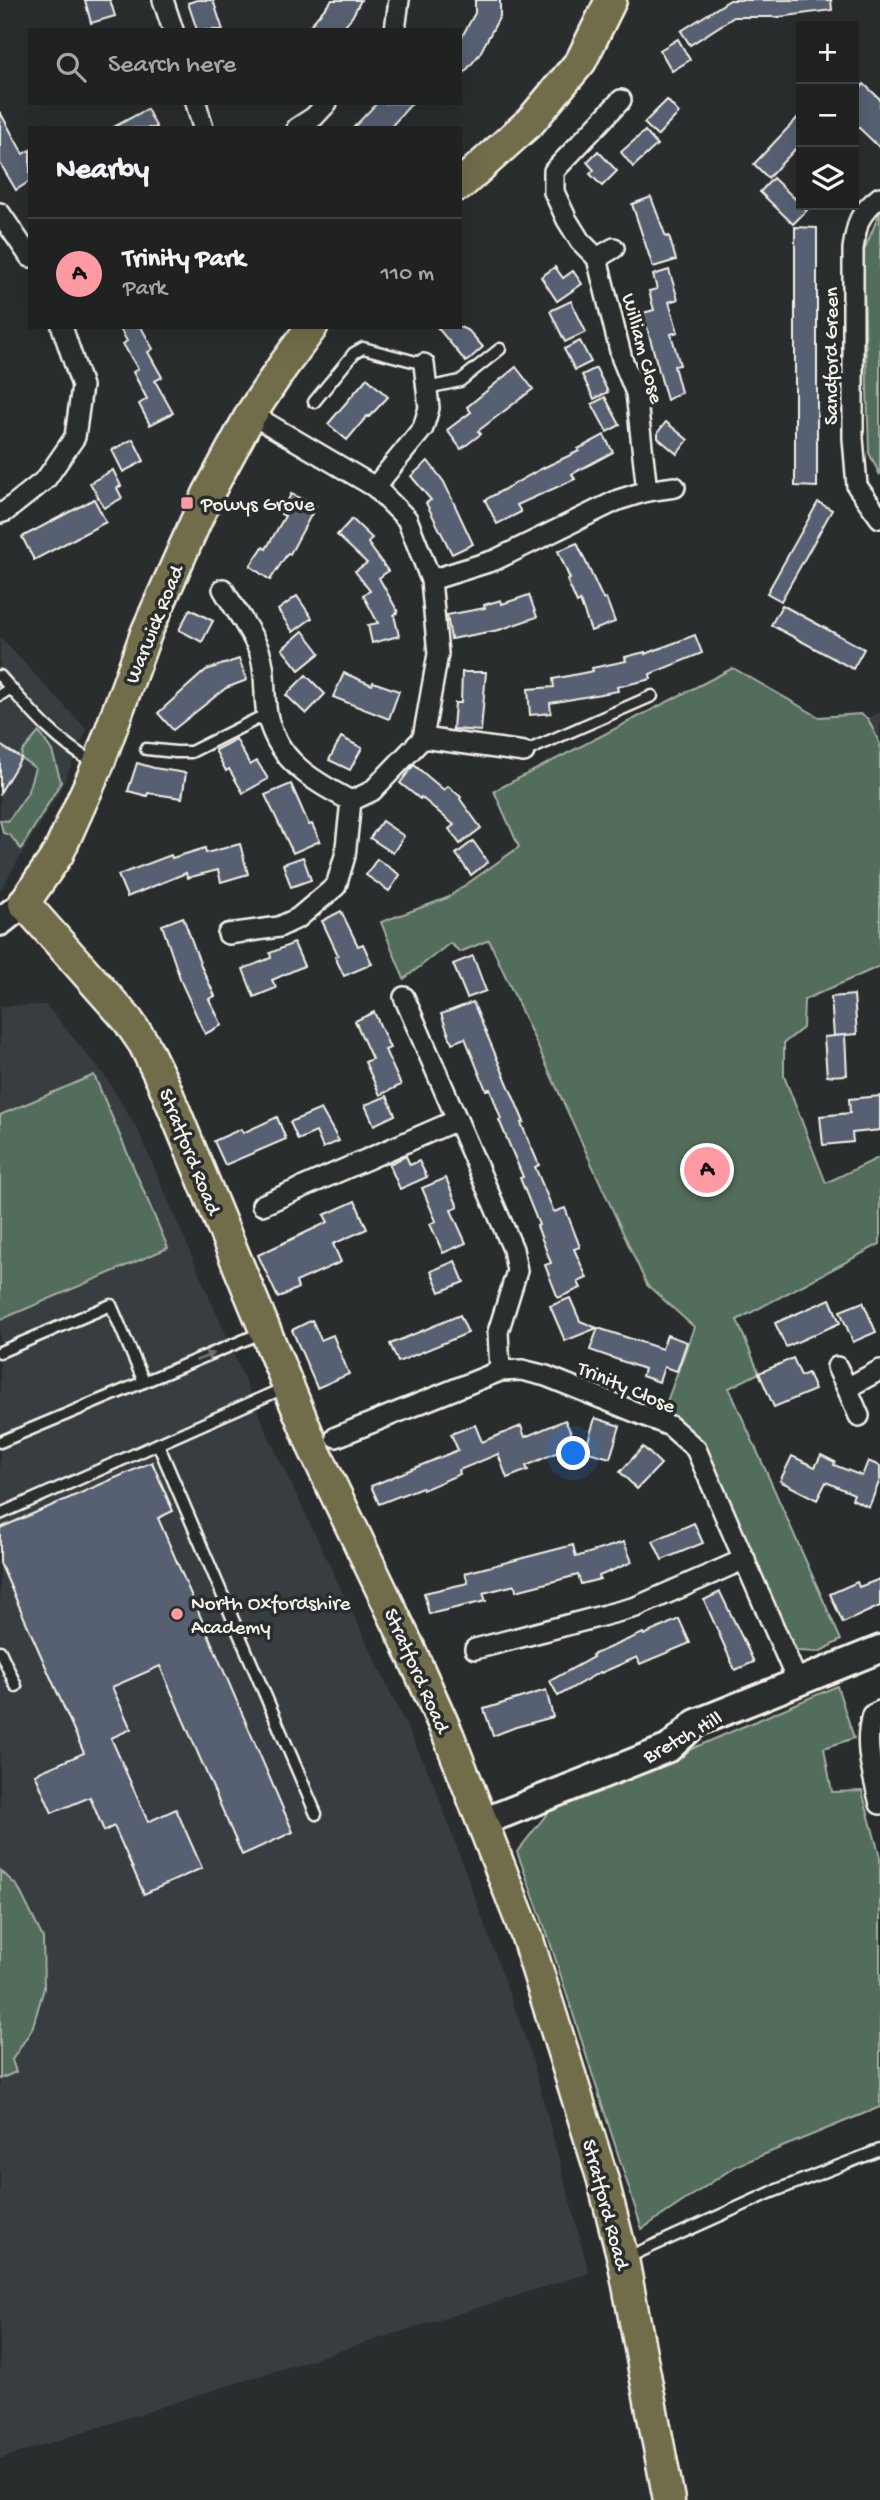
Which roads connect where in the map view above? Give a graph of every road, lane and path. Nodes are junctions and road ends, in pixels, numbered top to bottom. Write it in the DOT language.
graph roads {
  1 [pos="163,0"];
  2 [pos="399,0"];
  3 [pos="611,0"];
  4 [pos="172,28"];
  5 [pos="395,28"];
  6 [pos="621,100"];
  7 [pos="197,105"];
  8 [pos="325,105"];
  9 [pos="202,126"];
  10 [pos="300,126"];
  11 [pos="462,183"];
  12 [pos="880,197"];
  13 [pos="0,213"];
  14 [pos="28,254"];
  15 [pos="63,329"];
  16 [pos="311,329"];
  17 [pos="500,349"];
  18 [pos="424,364"];
  19 [pos="426,388"];
  20 [pos="314,402"];
  21 [pos="251,414"];
  22 [pos="375,486"];
  23 [pos="675,487"];
  24 [pos="647,491"];
  25 [pos="0,513"];
  26 [pos="880,518"];
  27 [pos="431,580"];
  28 [pos="223,589"];
  29 [pos="0,676"];
  30 [pos="11,688"];
  31 [pos="0,695"];
  32 [pos="652,696"];
  33 [pos="267,715"];
  34 [pos="423,738"];
  35 [pos="146,749"];
  36 [pos="524,752"];
  37 [pos="98,765"];
  38 [pos="351,800"];
  39 [pos="24,903"];
  40 [pos="0,922"];
  41 [pos="228,934"];
  42 [pos="404,997"];
  43 [pos="457,1120"];
  44 [pos="262,1205"];
  45 [pos="265,1332"];
  46 [pos="0,1352"];
  47 [pos="837,1367"];
  48 [pos="880,1370"];
  49 [pos="500,1371"];
  50 [pos="144,1382"];
  51 [pos="288,1387"];
  52 [pos="846,1388"];
  53 [pos="859,1416"];
  54 [pos="336,1437"];
  55 [pos="0,1441"];
  56 [pos="158,1444"];
  57 [pos="0,1514"];
  58 [pos="745,1559"];
  59 [pos="880,1648"];
  60 [pos="475,1649"];
  61 [pos="0,1651"];
  62 [pos="798,1683"];
  63 [pos="16,1686"];
  64 [pos="880,1711"];
  65 [pos="880,1804"];
  66 [pos="316,1815"];
  67 [pos="483,1822"];
  68 [pos="880,2150"];
  69 [pos="623,2259"];
  70 [pos="669,2500"];
  1 -- 4 [label="street"];
  2 -- 5 [label="street"];
  3 -- 11 [label="main road"];
  6 -- 24 [label="street, William Close"];
  7 -- 9 [label="street"];
  8 -- 10 [label="street"];
  12 -- 26 [label="street, Sandford Green"];
  13 -- 14 [label="street"];
  15 -- 25 [label="street"];
  16 -- 21 [label="main road, Warwick Road"];
  17 -- 19 [label="lane"];
  18 -- 19 [label="street"];
  18 -- 20 [label="lane"];
  19 -- 22 [label="street"];
  21 -- 22 [label="street"];
  21 -- 37 [label="main road, Warwick Road"];
  22 -- 27 [label="street"];
  23 -- 24 [label="street"];
  24 -- 27 [label="street"];
  27 -- 34 [label="street"];
  28 -- 33 [label="street"];
  29 -- 30 [label="lane"];
  30 -- 31 [label="lane"];
  30 -- 37 [label="lane"];
  32 -- 36 [label="lane"];
  33 -- 35 [label="lane"];
  33 -- 38 [label="street"];
  34 -- 36 [label="street"];
  34 -- 38 [label="street"];
  37 -- 39 [label="main road, Warwick Road"];
  38 -- 41 [label="street"];
  39 -- 40 [label="street, Warwick Road"];
  39 -- 45 [label="main road, Stratford Road"];
  42 -- 43 [label="street"];
  43 -- 44 [label="street"];
  43 -- 49 [label="street"];
  50 -- 45 [label="lane, one-way"];
  45 -- 51 [label="main road, Stratford Road"];
  46 -- 50 [label="lane"];
  47 -- 52 [label="street"];
  48 -- 52 [label="street"];
  49 -- 54 [label="street, Trinity Close"];
  49 -- 58 [label="street, Trinity Close"];
  50 -- 55 [label="lane"];
  51 -- 56 [label="lane"];
  51 -- 67 [label="main road, Stratford Road"];
  52 -- 53 [label="street"];
  56 -- 57 [label="lane"];
  56 -- 66 [label="lane"];
  58 -- 60 [label="street"];
  58 -- 62 [label="street, Trinity Close"];
  59 -- 62 [label="street, Bretch Hill"];
  61 -- 63 [label="lane"];
  62 -- 67 [label="street, Bretch Hill"];
  64 -- 65 [label="street"];
  67 -- 69 [label="main road, Stratford Road"];
  68 -- 69 [label="lane"];
  69 -- 70 [label="main road, Stratford Road"];
}
